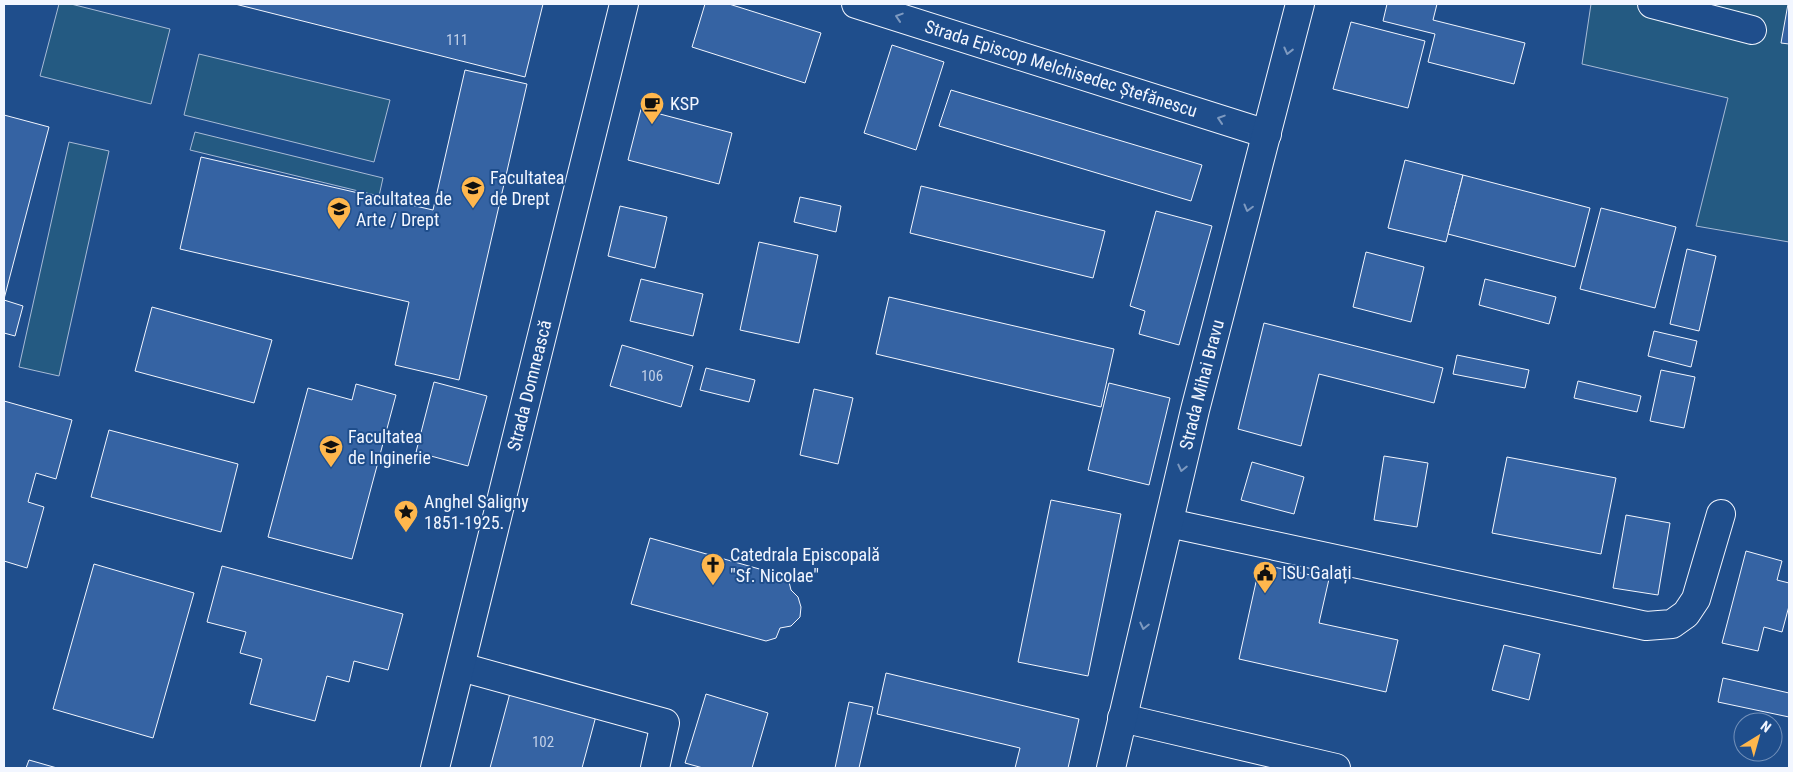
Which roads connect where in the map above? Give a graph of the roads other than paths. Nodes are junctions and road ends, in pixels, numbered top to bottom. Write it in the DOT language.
graph roads {
  1 [pos="624,4"];
  2 [pos="856,4"];
  3 [pos="1300,4"];
  4 [pos="1652,4"];
  5 [pos="1752,30"];
  6 [pos="1267,134"];
  7 [pos="1721,514"];
  8 [pos="1169,523"];
  9 [pos="461,667"];
  10 [pos="1122,718"];
  11 [pos="435,768"];
  12 [pos="655,768"];
  13 [pos="1112,768"];
  14 [pos="1336,768"];
  1 -- 9 [label="street, Strada Domnească"];
  6 -- 2 [label="street, Strada Episcop Melchisedec Ștefănescu, one-way"];
  3 -- 6 [label="street, Strada Mihai Bravu, one-way"];
  4 -- 5 [label="street"];
  6 -- 8 [label="street, Strada Mihai Bravu, one-way"];
  7 -- 8 [label="street"];
  8 -- 10 [label="street, Strada Mihai Bravu, one-way"];
  9 -- 11 [label="street, Strada Domnească"];
  9 -- 12 [label="street"];
  10 -- 13 [label="street, Strada Mihai Bravu"];
  10 -- 14 [label="street"];
}
